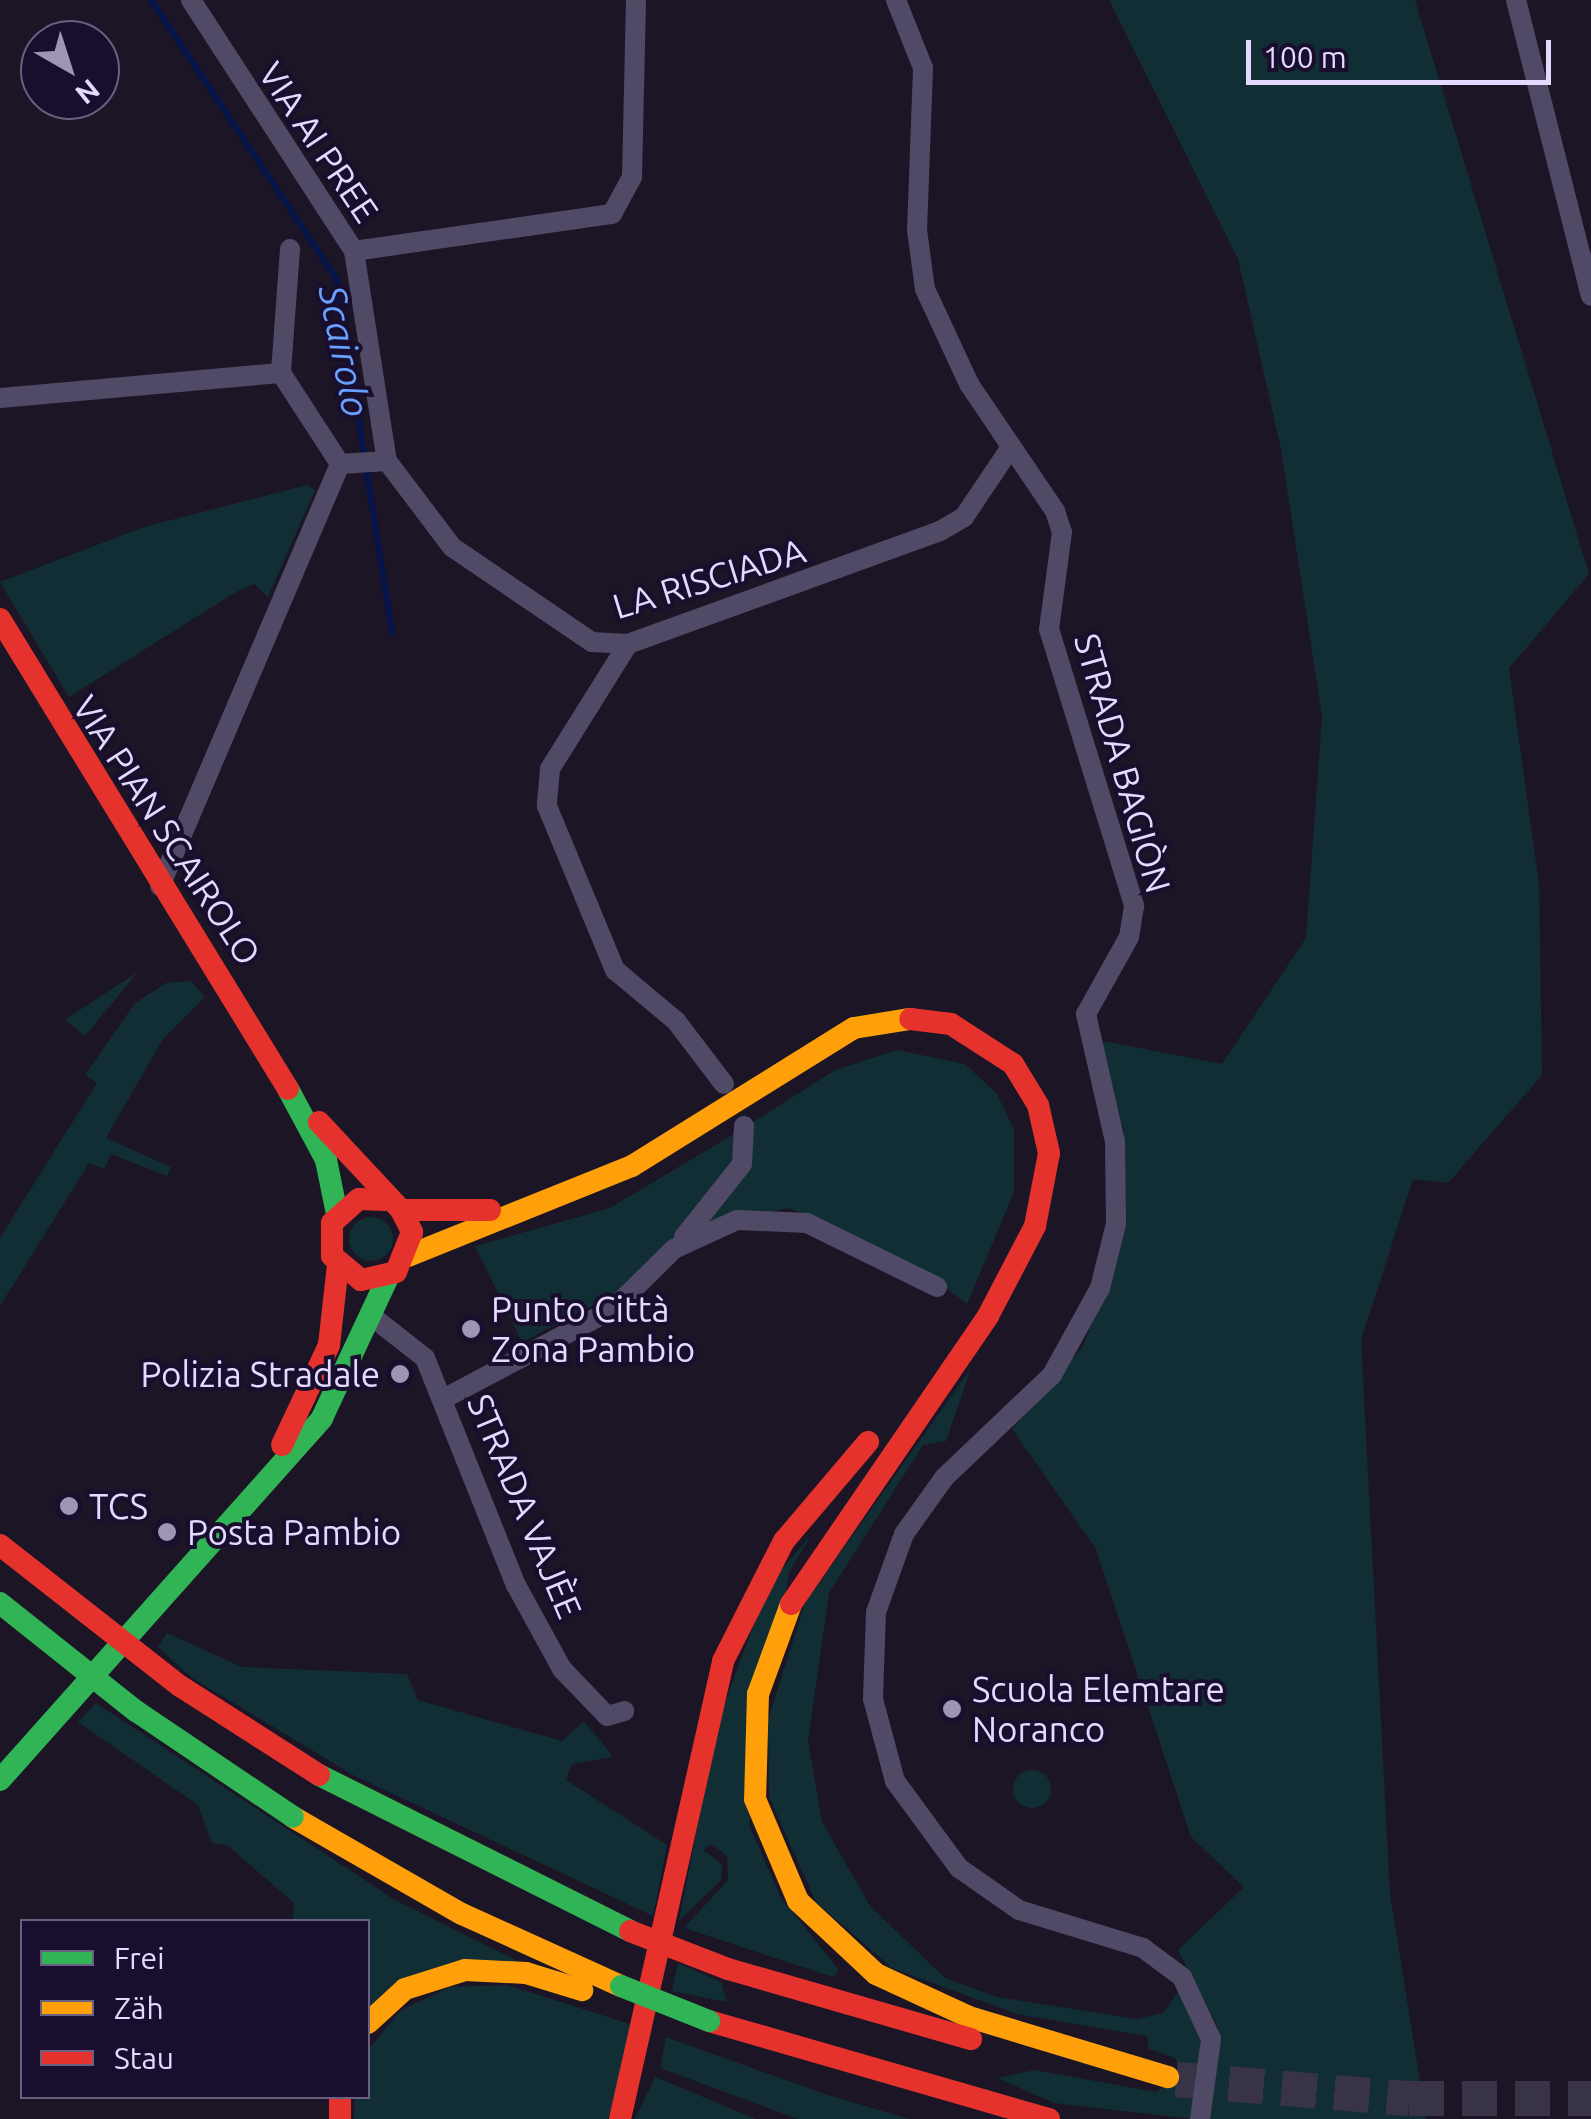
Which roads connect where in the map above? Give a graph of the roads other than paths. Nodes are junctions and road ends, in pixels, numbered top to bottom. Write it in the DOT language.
graph roads {
  1 [pos="191,0"];
  2 [pos="636,0"];
  3 [pos="896,0"];
  4 [pos="1516,0"];
  5 [pos="290,250"];
  6 [pos="354,252"];
  7 [pos="1591,296"];
  8 [pos="281,373"];
  9 [pos="0,398"];
  10 [pos="1011,447"];
  11 [pos="387,461"];
  12 [pos="340,464"];
  13 [pos="2,627"];
  14 [pos="628,644"];
  15 [pos="160,886"];
  16 [pos="280,1076"];
  17 [pos="724,1084"];
  18 [pos="744,1126"];
  19 [pos="555,1198"];
  20 [pos="393,1205"];
  21 [pos="337,1214"];
  22 [pos="674,1249"];
  23 [pos="408,1256"];
  24 [pos="338,1265"];
  25 [pos="388,1277"];
  26 [pos="937,1288"];
  27 [pos="370,1315"];
  28 [pos="955,1358"];
  29 [pos="445,1398"];
  30 [pos="262,1482"];
  31 [pos="0,1545"];
  32 [pos="0,1603"];
  33 [pos="624,1711"];
  34 [pos="0,1780"];
  35 [pos="621,1996"];
  36 [pos="370,2021"];
  37 [pos="620,2119"];
  38 [pos="1050,2119"];
  39 [pos="1200,2119"];
  1 -- 6 [label="street, VIA AI PREE"];
  2 -- 6 [label="street"];
  3 -- 10 [label="street"];
  4 -- 7 [label="street"];
  5 -- 8 [label="street"];
  6 -- 11 [label="street, VIA AI PREE"];
  8 -- 9 [label="street"];
  8 -- 12 [label="street"];
  10 -- 14 [label="street, LA RISCIADA"];
  10 -- 39 [label="street, STRADA BAGIÒN"];
  11 -- 12 [label="street"];
  11 -- 14 [label="street, LA RISCIADA"];
  12 -- 15 [label="street"];
  13 -- 15 [label="main road, VIA PIAN SCAIROLO"];
  14 -- 17 [label="street"];
  15 -- 16 [label="main road, VIA PIAN SCAIROLO"];
  16 -- 20 [label="main road, VIA PIAN SCAIROLO"];
  16 -- 21 [label="main road, VIA PIAN SCAIROLO"];
  18 -- 22 [label="street"];
  19 -- 20 [label="main road"];
  19 -- 23 [label="main road"];
  19 -- 28 [label="main road"];
  20 -- 21 [label="main road"];
  20 -- 23 [label="main road"];
  21 -- 24 [label="main road"];
  22 -- 26 [label="street"];
  22 -- 29 [label="street"];
  23 -- 25 [label="main road"];
  24 -- 25 [label="main road"];
  24 -- 30 [label="main road"];
  25 -- 27 [label="main road"];
  27 -- 29 [label="street, STRADA VAJÈE"];
  27 -- 30 [label="main road"];
  28 -- 31 [label="main road, bridge"];
  28 -- 37 [label="main road"];
  29 -- 33 [label="street, STRADA VAJÈE"];
  30 -- 34 [label="main road"];
  32 -- 35 [label="main road, bridge"];
  35 -- 36 [label="main road"];
  35 -- 38 [label="main road"];
}
